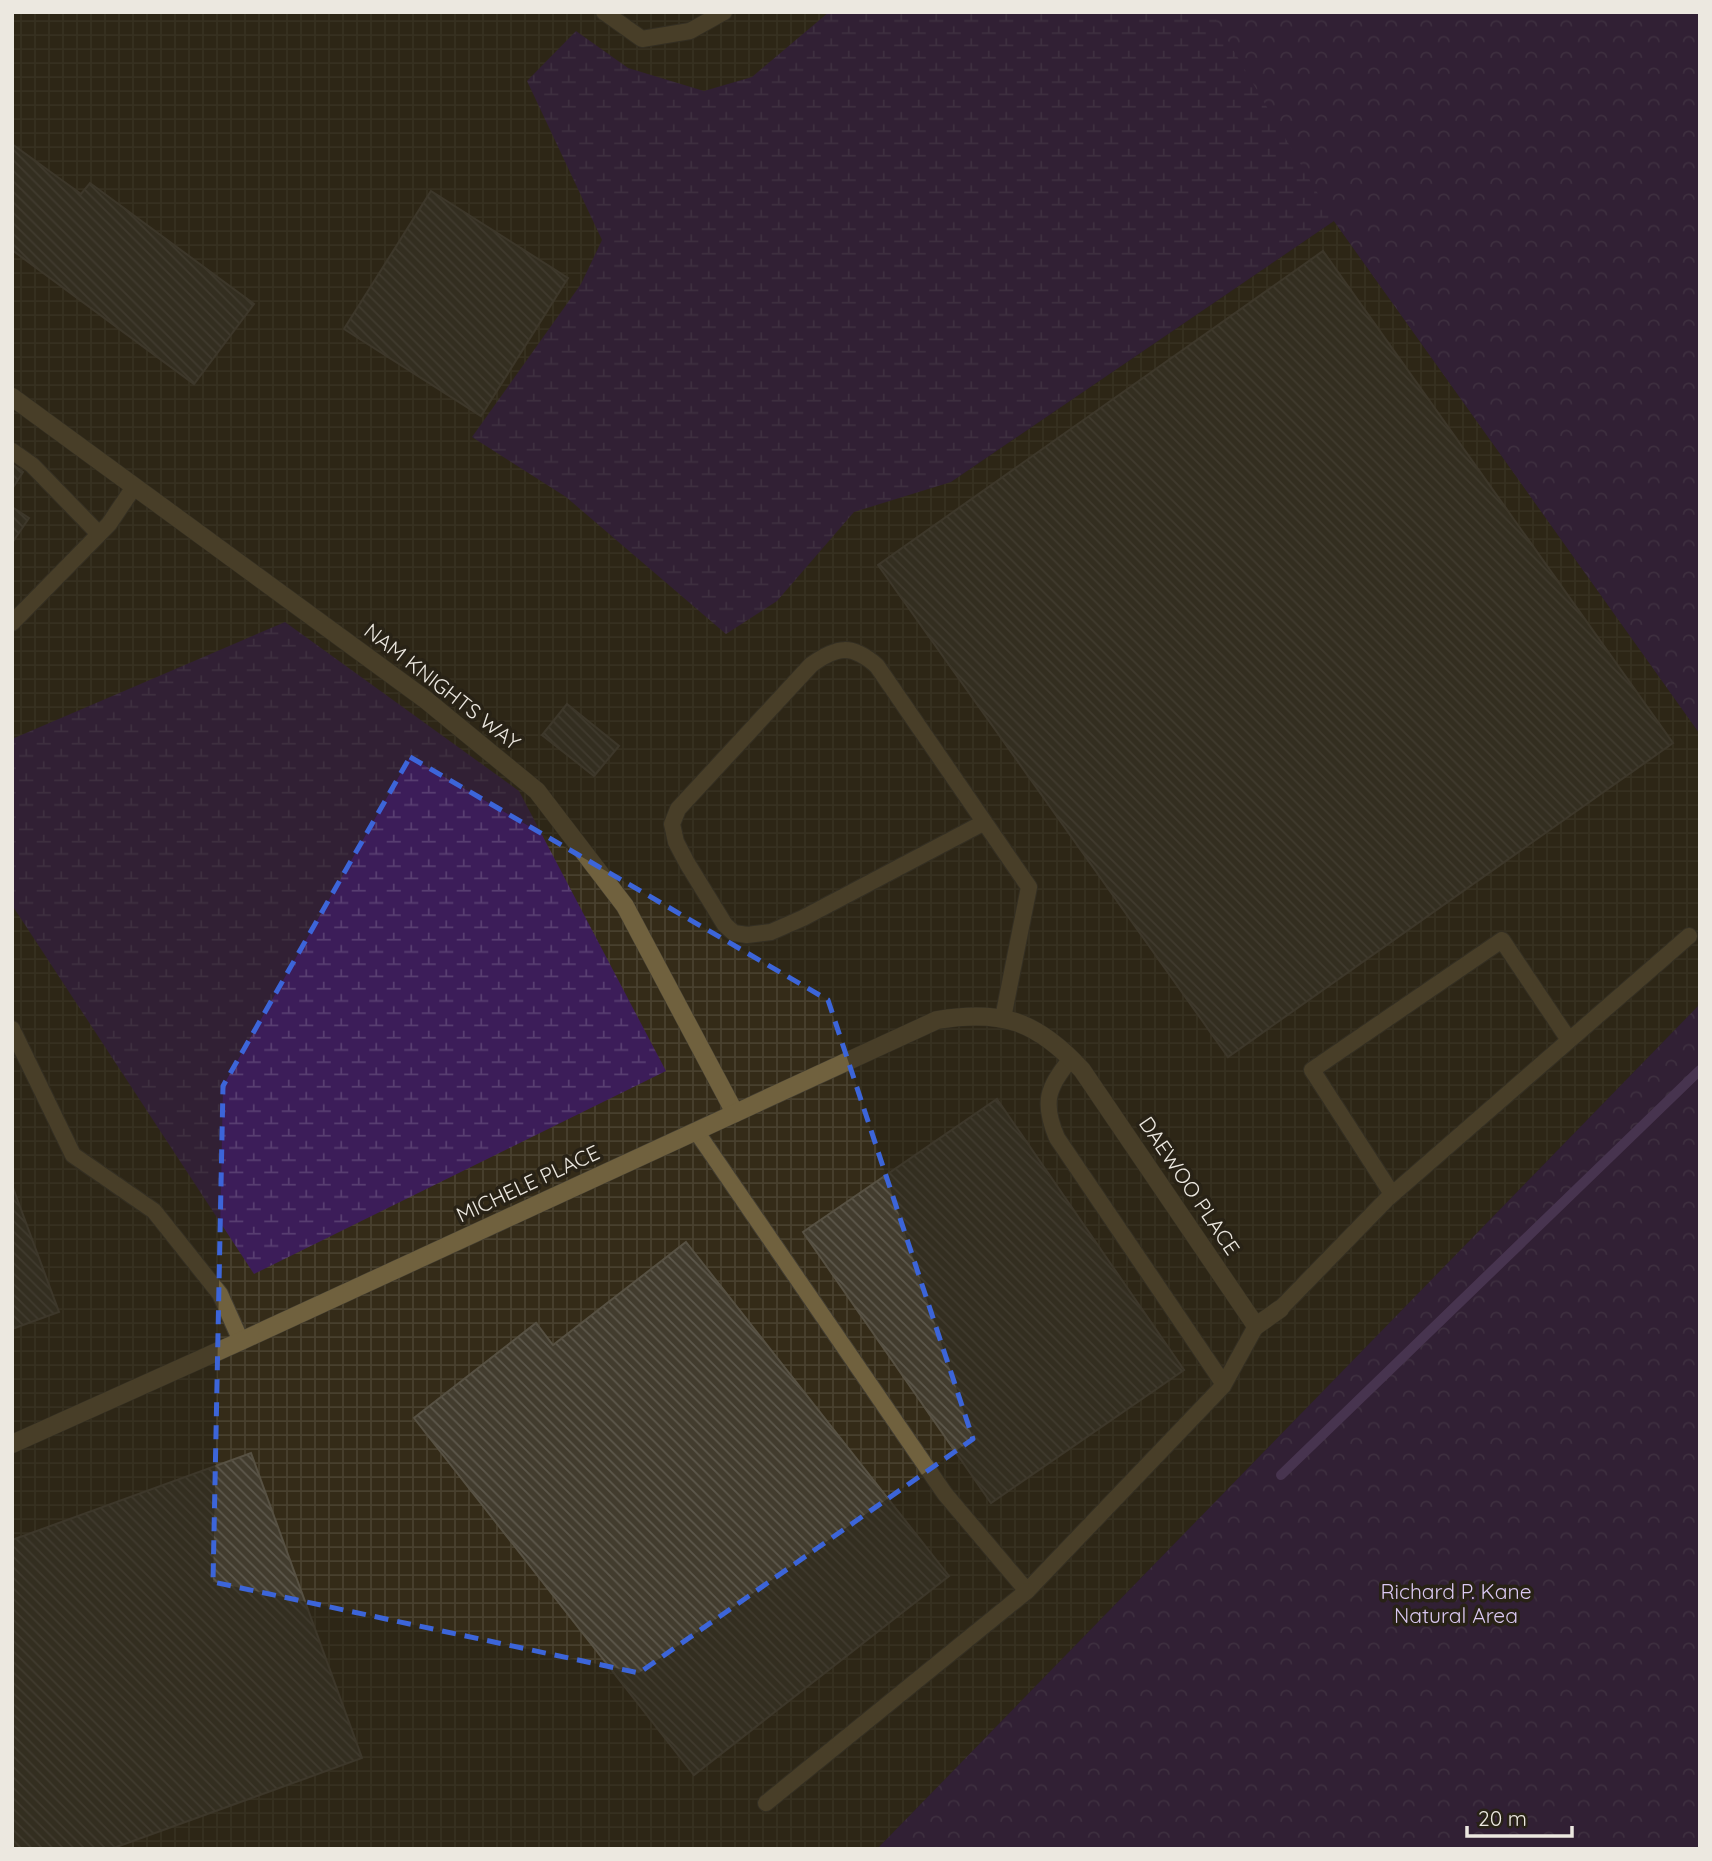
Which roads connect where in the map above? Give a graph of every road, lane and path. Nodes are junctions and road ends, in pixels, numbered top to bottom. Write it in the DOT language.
graph roads {
  1 [pos="604,12"];
  2 [pos="724,12"];
  3 [pos="12,397"];
  4 [pos="12,451"];
  5 [pos="134,486"];
  6 [pos="99,534"];
  7 [pos="12,623"];
  8 [pos="983,823"];
  9 [pos="1689,936"];
  10 [pos="1003,1018"];
  11 [pos="12,1029"];
  12 [pos="1569,1041"];
  13 [pos="1068,1055"];
  14 [pos="735,1113"];
  15 [pos="696,1131"];
  16 [pos="1392,1194"];
  17 [pos="1280,1309"];
  18 [pos="1256,1326"];
  19 [pos="242,1342"];
  20 [pos="1223,1383"];
  21 [pos="12,1444"];
  22 [pos="1027,1591"];
  23 [pos="766,1803"];
  1 -- 2 [label="lane"];
  3 -- 5 [label="street, NAM KNIGHTS WAY"];
  4 -- 6 [label="lane"];
  5 -- 6 [label="lane"];
  5 -- 14 [label="street, NAM KNIGHTS WAY"];
  6 -- 7 [label="lane"];
  8 -- 8 [label="lane"];
  8 -- 10 [label="lane"];
  9 -- 12 [label="lane"];
  10 -- 13 [label="street, MICHELE PLACE"];
  10 -- 14 [label="street, MICHELE PLACE"];
  11 -- 19 [label="lane"];
  12 -- 16 [label="lane"];
  12 -- 16 [label="lane"];
  13 -- 18 [label="street, DAEWOO PLACE"];
  13 -- 20 [label="lane"];
  14 -- 15 [label="street, MICHELE PLACE"];
  15 -- 19 [label="street, MICHELE PLACE"];
  15 -- 22 [label="lane"];
  16 -- 17 [label="lane"];
  17 -- 18 [label="street"];
  18 -- 20 [label="lane"];
  19 -- 21 [label="street, MICHELE PLACE"];
  20 -- 22 [label="lane"];
  22 -- 23 [label="lane"];
}
